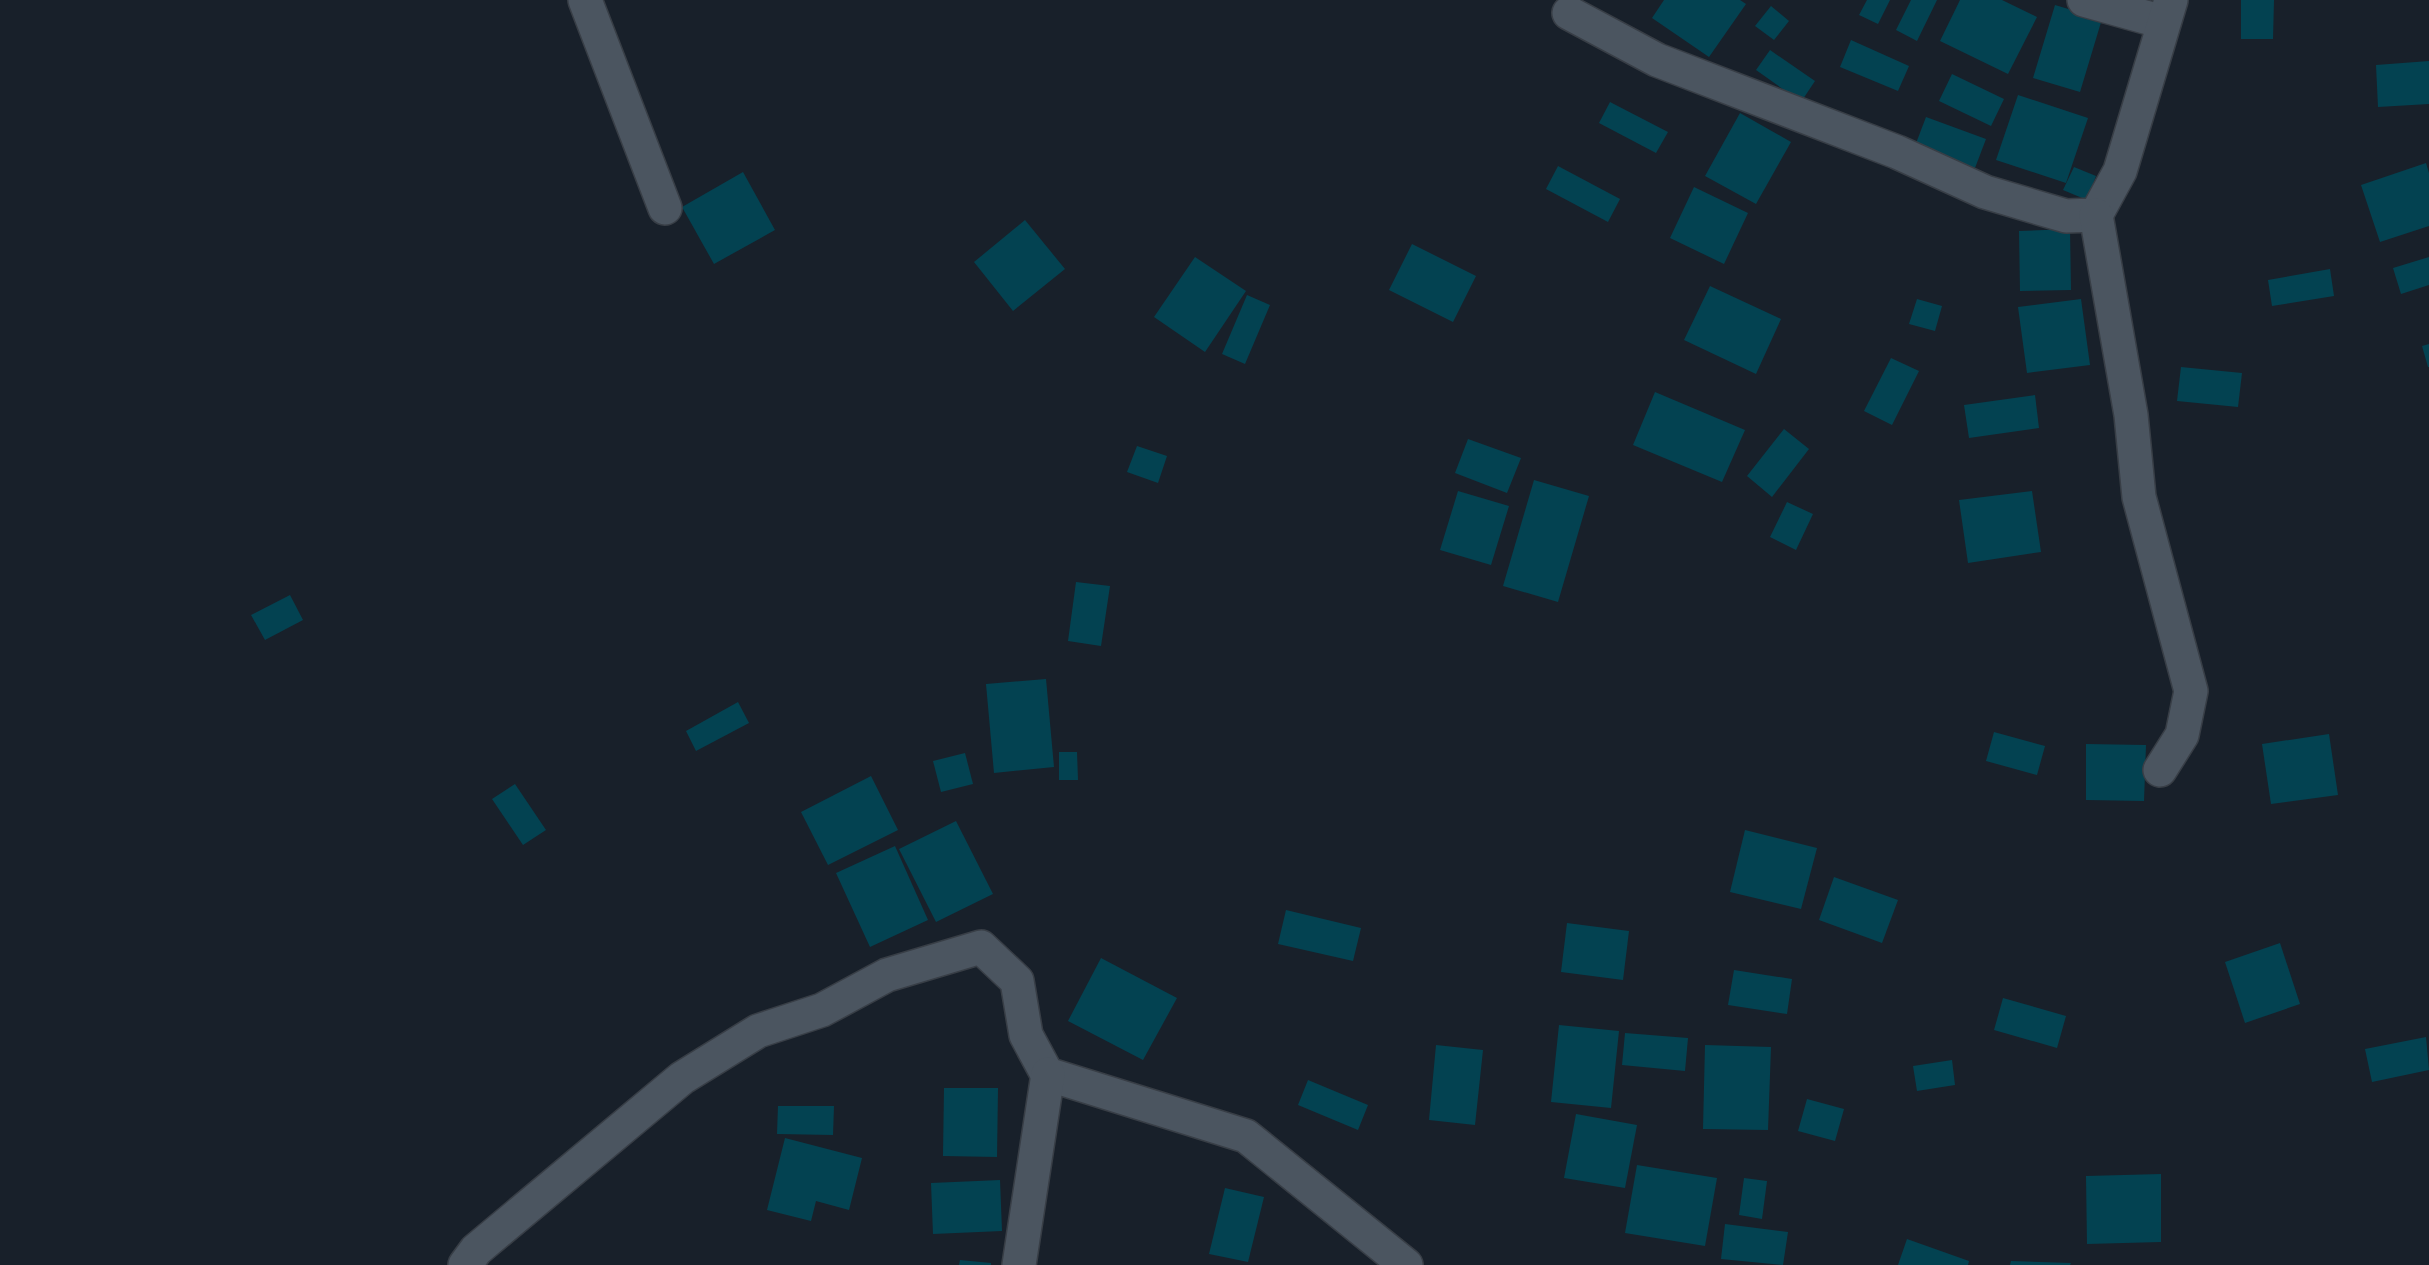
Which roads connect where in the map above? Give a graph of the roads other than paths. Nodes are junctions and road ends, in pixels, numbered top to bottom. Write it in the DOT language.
graph roads {
  1 [pos="585,0"];
  2 [pos="2084,0"];
  3 [pos="2167,11"];
  4 [pos="1569,13"];
  5 [pos="665,208"];
  6 [pos="2096,216"];
  7 [pos="2160,770"];
  8 [pos="1048,1074"];
  9 [pos="465,1265"];
  10 [pos="1019,1265"];
  11 [pos="1406,1265"];
  1 -- 5 [label="street"];
  2 -- 3 [label="street"];
  3 -- 6 [label="street"];
  4 -- 6 [label="street"];
  6 -- 7 [label="street"];
  8 -- 9 [label="street"];
  8 -- 10 [label="street"];
  8 -- 11 [label="street"];
}
